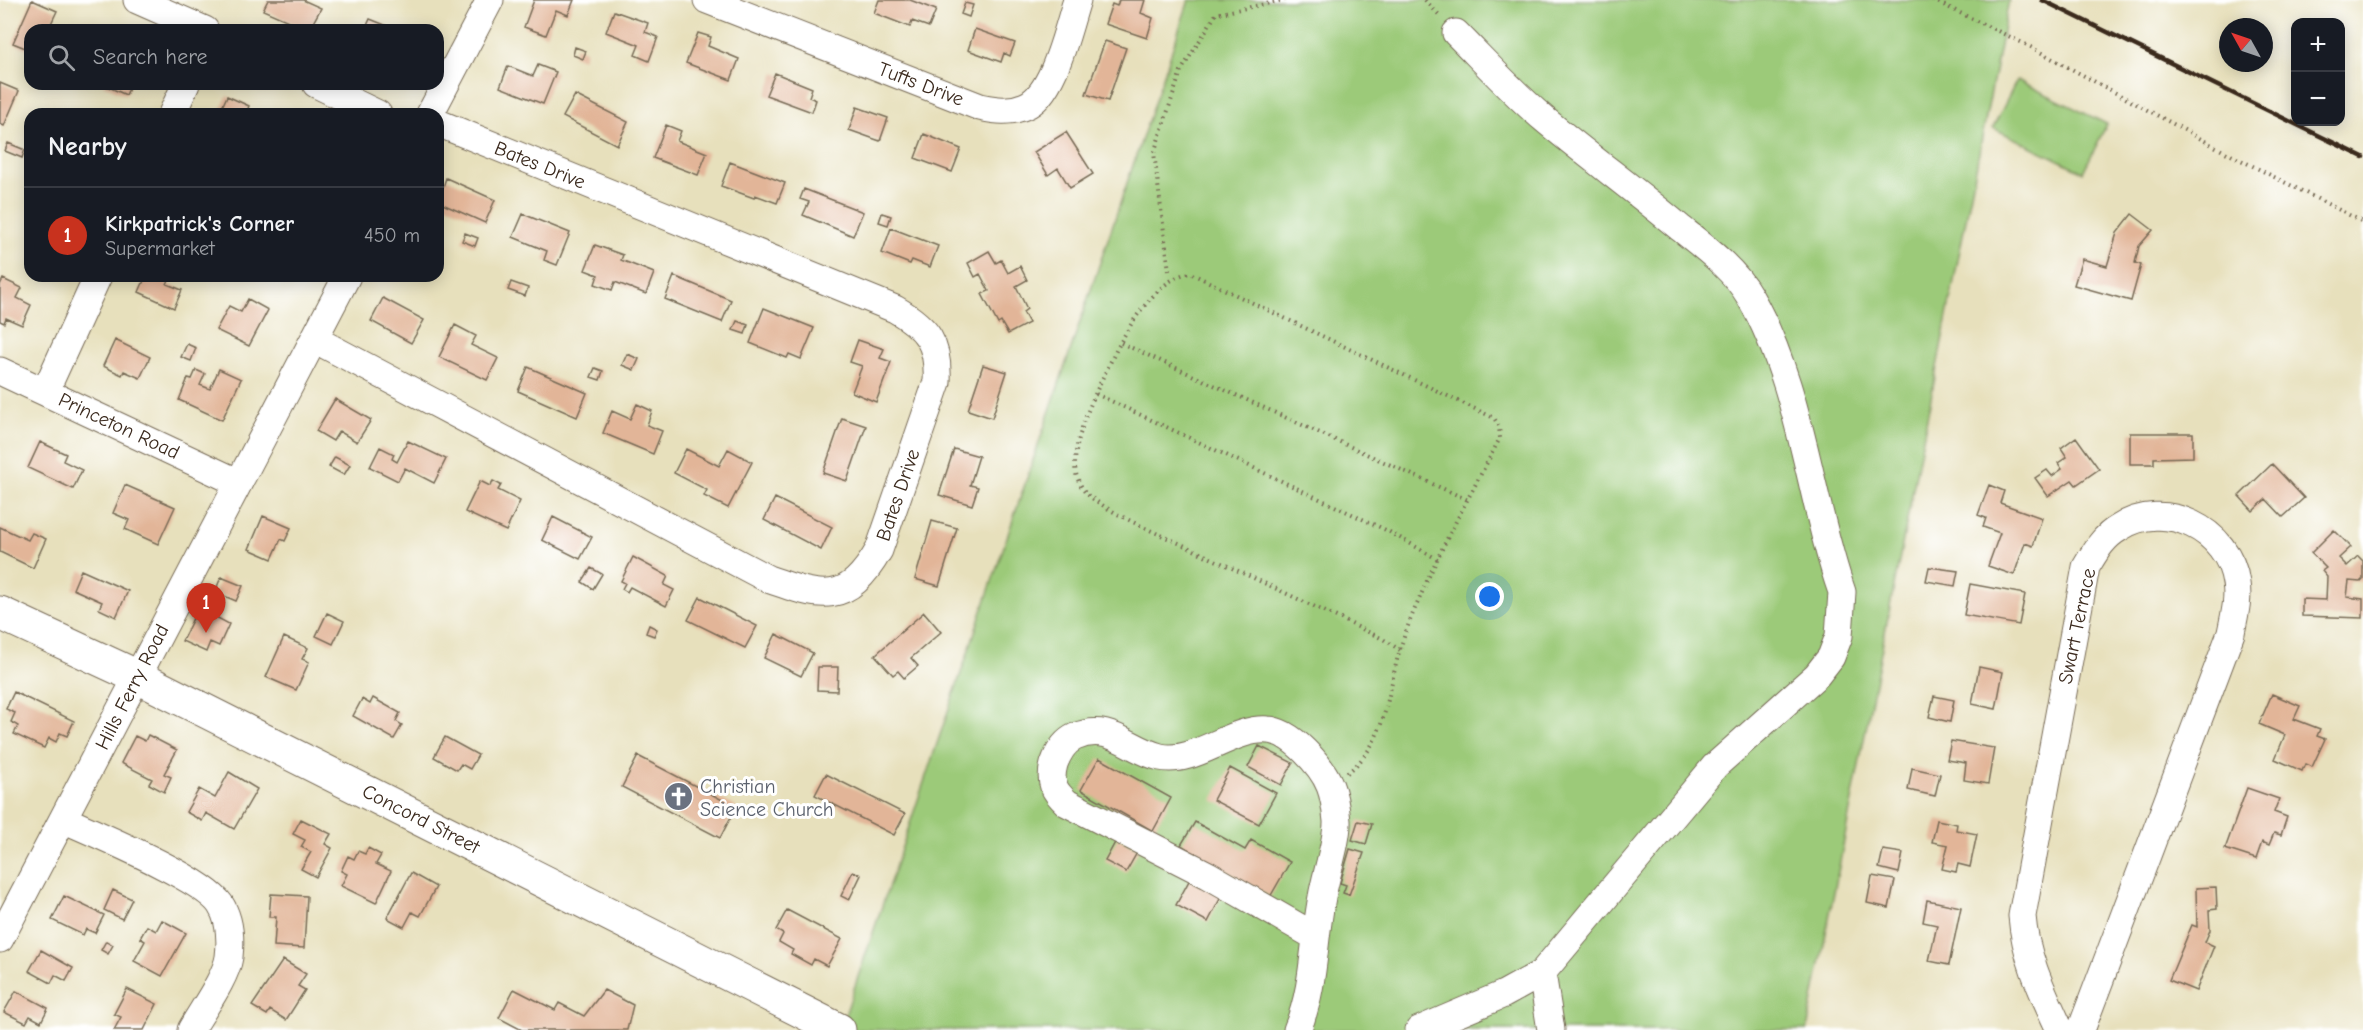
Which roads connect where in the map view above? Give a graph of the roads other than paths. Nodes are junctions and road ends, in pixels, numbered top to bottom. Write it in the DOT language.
graph roads {
  1 [pos="137,0"];
  2 [pos="490,0"];
  3 [pos="707,0"];
  4 [pos="1077,0"];
  5 [pos="191,24"];
  6 [pos="1456,33"];
  7 [pos="444,87"];
  8 [pos="183,90"];
  9 [pos="328,90"];
  10 [pos="443,90"];
  11 [pos="175,108"];
  12 [pos="366,108"];
  13 [pos="433,108"];
  14 [pos="444,125"];
  15 [pos="95,282"];
  16 [pos="344,282"];
  17 [pos="314,339"];
  18 [pos="0,371"];
  19 [pos="45,392"];
  20 [pos="237,482"];
  21 [pos="0,613"];
  22 [pos="138,676"];
  23 [pos="63,819"];
  24 [pos="1316,938"];
  25 [pos="0,939"];
  26 [pos="1542,973"];
  27 [pos="191,1030"];
  28 [pos="839,1030"];
  29 [pos="1297,1030"];
  30 [pos="1419,1030"];
  31 [pos="1551,1030"];
  32 [pos="2060,1030"];
  33 [pos="2081,1030"];
  1 -- 5 [label="street"];
  2 -- 7 [label="street"];
  3 -- 4 [label="street, Tufts Drive"];
  6 -- 26 [label="street"];
  8 -- 11 [label="street"];
  9 -- 12 [label="street"];
  10 -- 13 [label="street"];
  14 -- 17 [label="street, Bates Drive"];
  15 -- 19 [label="street"];
  16 -- 17 [label="street, Hills Ferry Road"];
  17 -- 20 [label="street, Hills Ferry Road"];
  18 -- 19 [label="street, Princeton Road"];
  19 -- 20 [label="street, Princeton Road"];
  20 -- 22 [label="street, Hills Ferry Road"];
  21 -- 22 [label="main road, Concord Street"];
  22 -- 23 [label="street, Hills Ferry Road"];
  22 -- 28 [label="main road, Concord Street"];
  23 -- 25 [label="street, Hills Ferry Road"];
  23 -- 27 [label="street"];
  24 -- 24 [label="street"];
  24 -- 29 [label="street"];
  26 -- 30 [label="street"];
  26 -- 31 [label="street"];
  32 -- 33 [label="street, Swart Terrace"];
}
